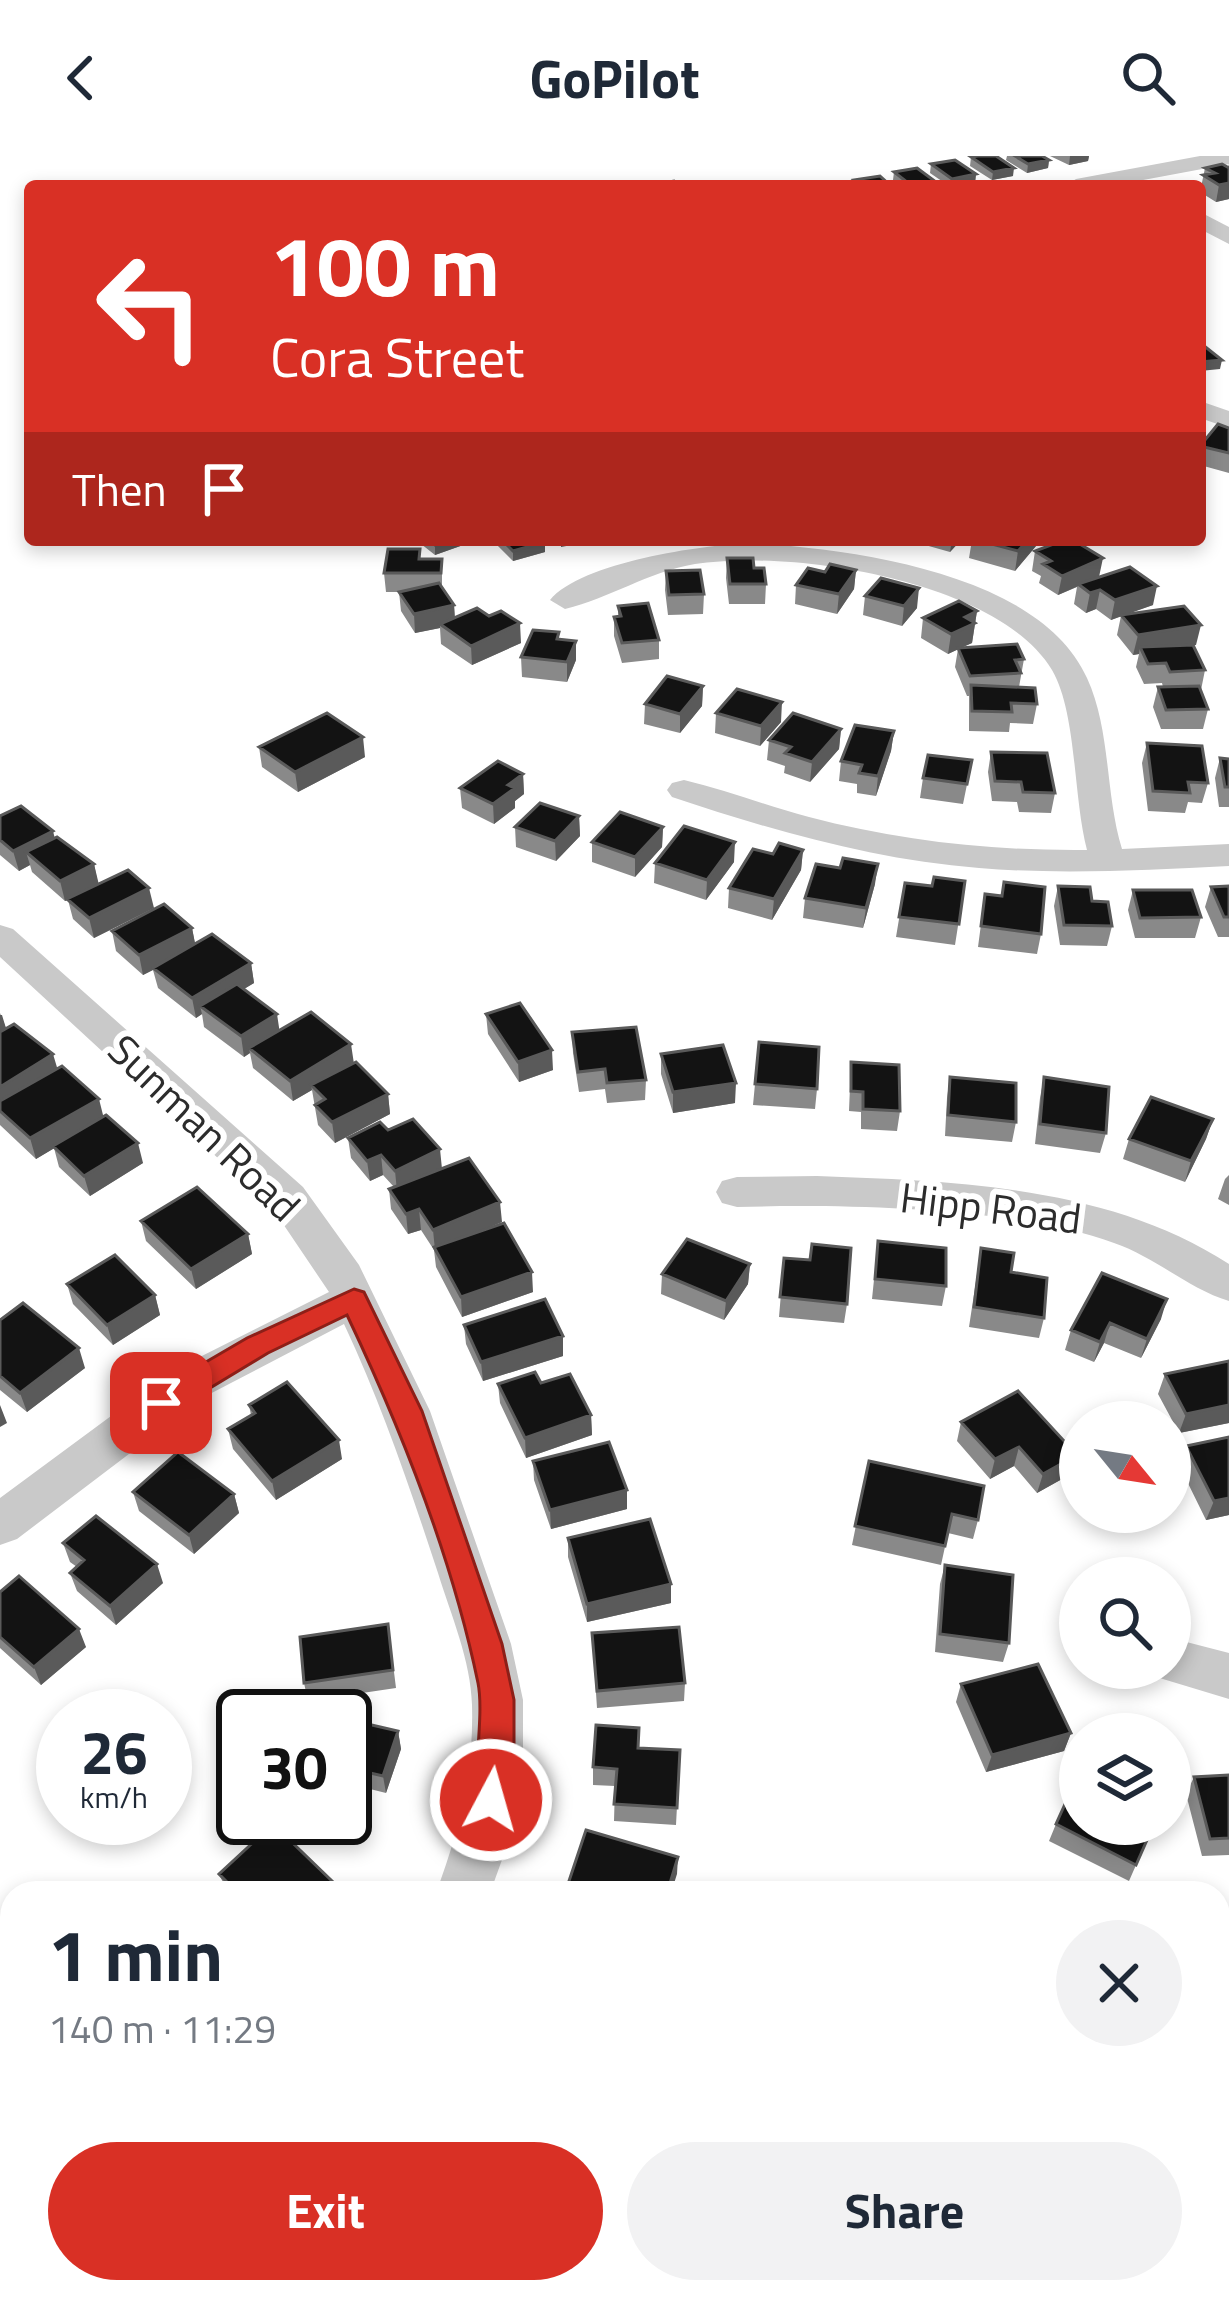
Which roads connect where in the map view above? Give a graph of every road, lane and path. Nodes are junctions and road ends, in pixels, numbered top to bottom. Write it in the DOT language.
graph roads {
  1 [pos="1228,156"];
  2 [pos="1144,180"];
  3 [pos="566,600"];
  4 [pos="684,790"];
  5 [pos="1229,856"];
  6 [pos="1107,858"];
  7 [pos="0,938"];
  8 [pos="737,1192"];
  9 [pos="1229,1286"];
  10 [pos="354,1300"];
  11 [pos="0,1525"];
  12 [pos="1191,1665"];
  13 [pos="1229,1676"];
  14 [pos="467,1881"];
  1 -- 2 [label="street"];
  3 -- 6 [label="street"];
  4 -- 6 [label="street"];
  5 -- 6 [label="street"];
  7 -- 10 [label="street, Sunman Road"];
  8 -- 9 [label="street, Hipp Road"];
  10 -- 11 [label="street"];
  10 -- 14 [label="street, Sunman Road"];
  12 -- 13 [label="street"];
}
